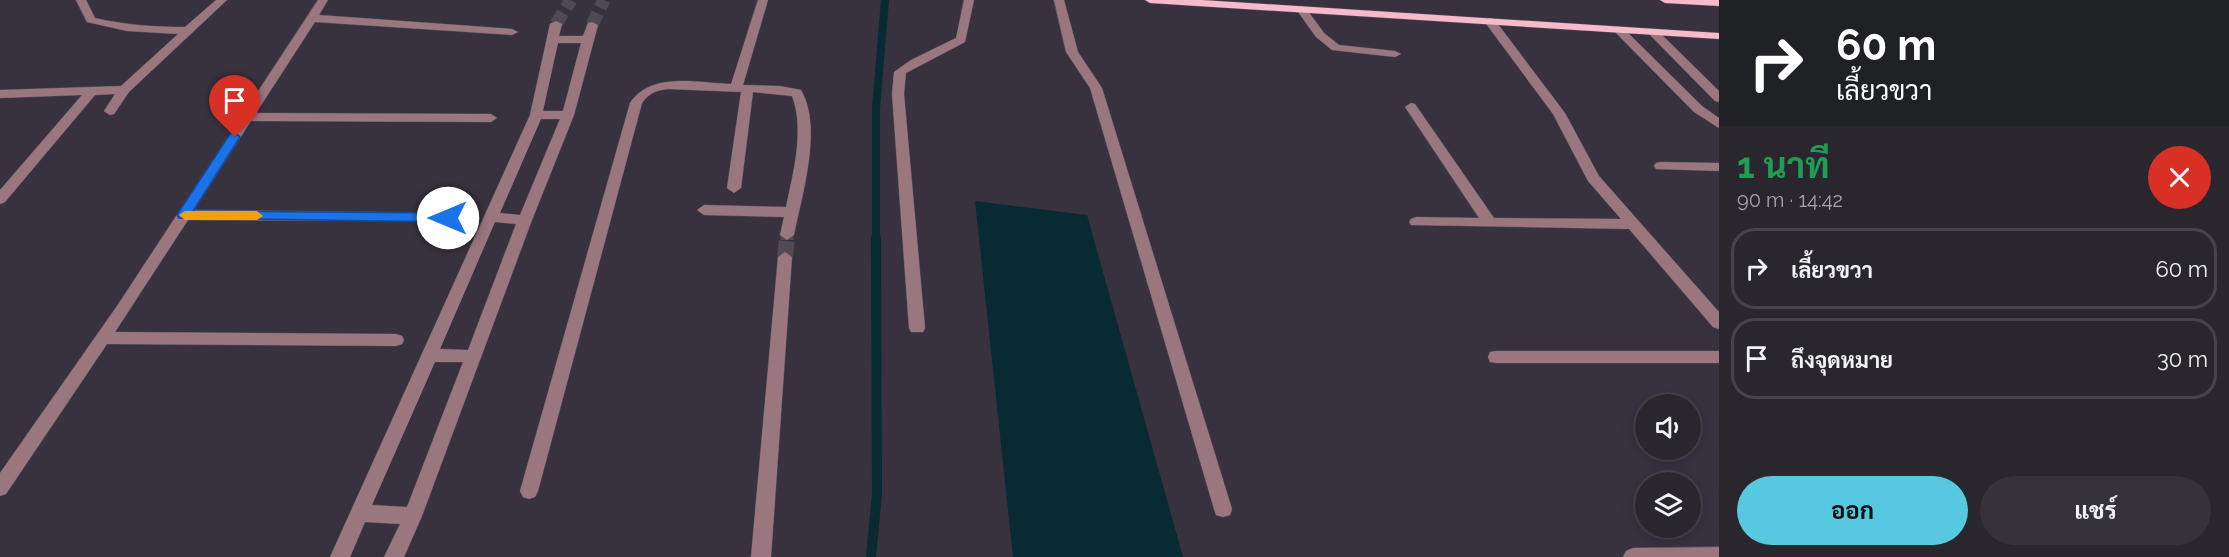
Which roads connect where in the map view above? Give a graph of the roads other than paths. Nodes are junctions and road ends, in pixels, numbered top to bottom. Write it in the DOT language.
graph roads {
  1 [pos="81,0"];
  2 [pos="222,0"];
  3 [pos="323,0"];
  4 [pos="763,0"];
  5 [pos="969,0"];
  6 [pos="1059,0"];
  7 [pos="1150,0"];
  8 [pos="1665,0"];
  9 [pos="1719,3"];
  10 [pos="1301,9"];
  11 [pos="312,18"];
  12 [pos="1490,21"];
  13 [pos="188,30"];
  14 [pos="1619,30"];
  15 [pos="512,32"];
  16 [pos="1653,32"];
  17 [pos="1719,36"];
  18 [pos="1395,54"];
  19 [pos="742,89"];
  20 [pos="124,90"];
  21 [pos="92,91"];
  22 [pos="0,94"];
  23 [pos="1719,98"];
  24 [pos="1411,107"];
  25 [pos="110,111"];
  26 [pos="536,115"];
  27 [pos="568,115"];
  28 [pos="247,117"];
  29 [pos="491,118"];
  30 [pos="1719,124"];
  31 [pos="1661,166"];
  32 [pos="1719,167"];
  33 [pos="734,188"];
  34 [pos="0,199"];
  35 [pos="704,210"];
  36 [pos="791,212"];
  37 [pos="183,215"];
  38 [pos="490,216"];
  39 [pos="448,218"];
  40 [pos="525,220"];
  41 [pos="1416,222"];
  42 [pos="1490,223"];
  43 [pos="1633,224"];
  44 [pos="787,235"];
  45 [pos="785,257"];
  46 [pos="1719,323"];
  47 [pos="917,328"];
  48 [pos="103,338"];
  49 [pos="396,340"];
  50 [pos="428,355"];
  51 [pos="472,356"];
  52 [pos="1496,357"];
  53 [pos="1719,357"];
  54 [pos="0,488"];
  55 [pos="529,491"];
  56 [pos="1223,509"];
  57 [pos="359,513"];
  58 [pos="413,516"];
  59 [pos="1719,556"];
  60 [pos="340,557"];
  61 [pos="394,557"];
  62 [pos="761,557"];
  63 [pos="1633,557"];
  1 -- 13 [label="street"];
  2 -- 13 [label="street"];
  3 -- 11 [label="street"];
  4 -- 19 [label="street"];
  5 -- 47 [label="street"];
  6 -- 56 [label="street"];
  7 -- 10 [label="main road"];
  8 -- 9 [label="main road"];
  10 -- 12 [label="main road"];
  10 -- 18 [label="street"];
  11 -- 15 [label="street"];
  11 -- 28 [label="street"];
  12 -- 14 [label="main road"];
  12 -- 43 [label="street"];
  13 -- 20 [label="street"];
  14 -- 16 [label="main road"];
  14 -- 30 [label="street"];
  16 -- 17 [label="main road"];
  16 -- 23 [label="street"];
  19 -- 33 [label="street"];
  19 -- 36 [label="street"];
  19 -- 55 [label="street"];
  20 -- 21 [label="street"];
  20 -- 25 [label="street"];
  21 -- 22 [label="street"];
  21 -- 34 [label="street"];
  24 -- 42 [label="street"];
  26 -- 27 [label="street"];
  26 -- 27 [label="street"];
  26 -- 38 [label="street"];
  27 -- 40 [label="street"];
  28 -- 29 [label="street"];
  28 -- 37 [label="street"];
  31 -- 32 [label="street"];
  35 -- 36 [label="street"];
  36 -- 44 [label="street"];
  37 -- 39 [label="street"];
  37 -- 48 [label="street"];
  38 -- 40 [label="street"];
  38 -- 50 [label="street"];
  40 -- 51 [label="street"];
  41 -- 42 [label="street"];
  42 -- 43 [label="street"];
  43 -- 46 [label="street"];
  45 -- 62 [label="street"];
  48 -- 49 [label="street"];
  48 -- 54 [label="street"];
  50 -- 51 [label="street"];
  50 -- 57 [label="street"];
  51 -- 58 [label="street"];
  52 -- 53 [label="street"];
  57 -- 58 [label="street"];
  57 -- 60 [label="street"];
  58 -- 61 [label="street"];
  59 -- 63 [label="street"];
}
